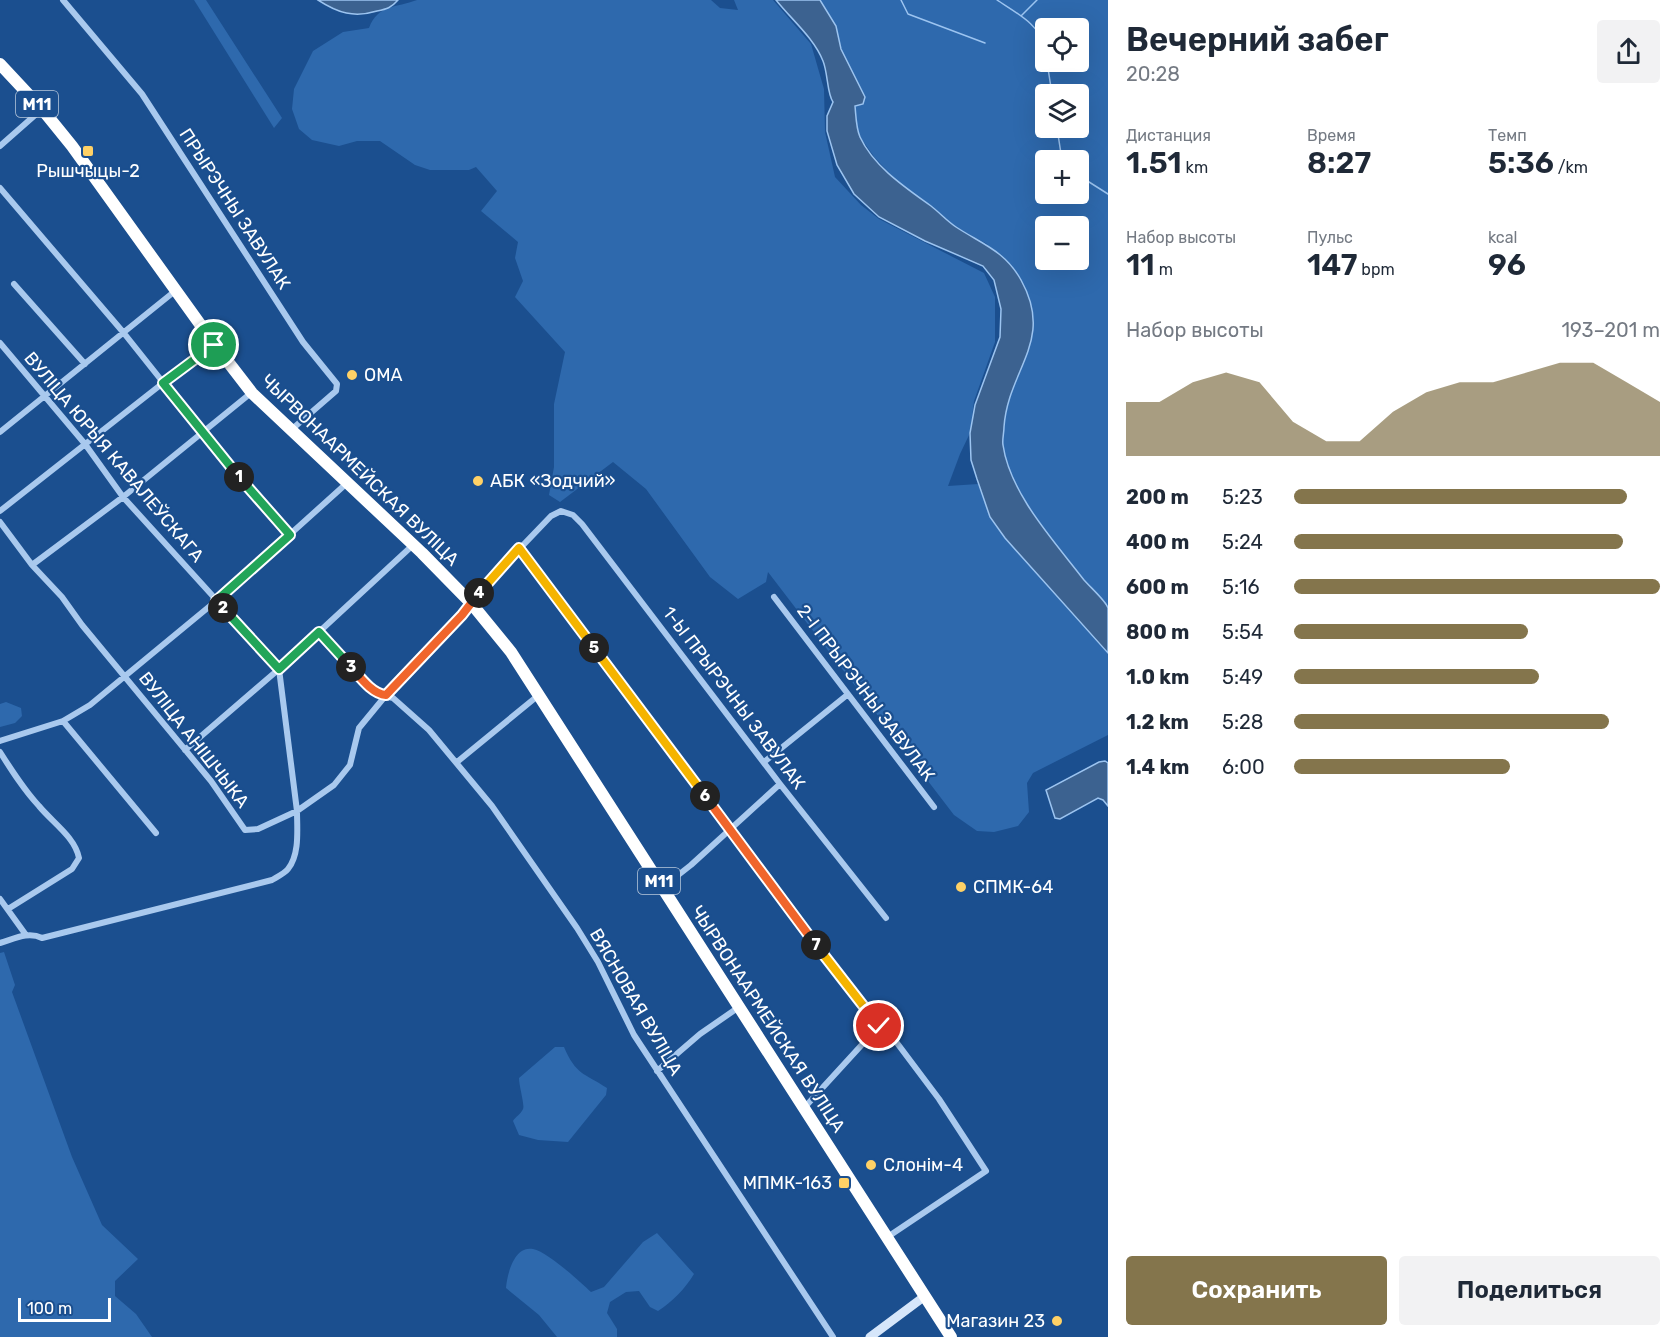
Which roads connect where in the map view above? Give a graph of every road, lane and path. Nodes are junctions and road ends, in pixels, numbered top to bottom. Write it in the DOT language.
graph roads {
  1 [pos="63,0"];
  2 [pos="0,64"];
  3 [pos="42,109"];
  4 [pos="0,146"];
  5 [pos="0,188"];
  6 [pos="14,284"];
  7 [pos="175,291"];
  8 [pos="123,332"];
  9 [pos="0,343"];
  10 [pos="214,345"];
  11 [pos="85,364"];
  12 [pos="163,383"];
  13 [pos="252,393"];
  14 [pos="44,395"];
  15 [pos="1,429"];
  16 [pos="290,430"];
  17 [pos="204,433"];
  18 [pos="85,444"];
  19 [pos="347,483"];
  20 [pos="123,497"];
  21 [pos="0,511"];
  22 [pos="550,516"];
  23 [pos="0,522"];
  24 [pos="290,535"];
  25 [pos="414,544"];
  26 [pos="519,548"];
  27 [pos="32,565"];
  28 [pos="774,597"];
  29 [pos="216,601"];
  30 [pos="471,603"];
  31 [pos="319,632"];
  32 [pos="279,669"];
  33 [pos="125,678"];
  34 [pos="540,694"];
  35 [pos="847,695"];
  36 [pos="389,697"];
  37 [pos="63,721"];
  38 [pos="0,741"];
  39 [pos="185,750"];
  40 [pos="0,753"];
  41 [pos="457,762"];
  42 [pos="764,762"];
  43 [pos="780,784"];
  44 [pos="934,807"];
  45 [pos="297,811"];
  46 [pos="730,830"];
  47 [pos="156,833"];
  48 [pos="663,887"];
  49 [pos="0,899"];
  50 [pos="8,909"];
  51 [pos="886,918"];
  52 [pos="26,935"];
  53 [pos="0,943"];
  54 [pos="739,1007"];
  55 [pos="879,1026"];
  56 [pos="657,1071"];
  57 [pos="803,1109"];
  58 [pos="886,1238"];
  59 [pos="925,1296"];
  60 [pos="833,1337"];
  61 [pos="870,1337"];
  62 [pos="951,1337"];
  1 -- 16 [label="street, ПРЫРЭЧНЫ ЗАВУЛАК"];
  2 -- 3 [label="highway, ЧЫРВОНААРМЕЙСКАЯ ВУЛІЦА / М11"];
  3 -- 4 [label="street"];
  3 -- 7 [label="highway, ЧЫРВОНААРМЕЙСКАЯ ВУЛІЦА / М11"];
  5 -- 8 [label="street"];
  6 -- 11 [label="street"];
  7 -- 8 [label="street"];
  7 -- 10 [label="highway, ЧЫРВОНААРМЕЙСКАЯ ВУЛІЦА / М11"];
  8 -- 11 [label="street"];
  8 -- 12 [label="street"];
  9 -- 14 [label="street, ВУЛІЦА ЮРЫЯ КАВАЛЕЎСКАГА"];
  10 -- 12 [label="street"];
  10 -- 13 [label="highway, ЧЫРВОНААРМЕЙСКАЯ ВУЛІЦА / М11"];
  11 -- 14 [label="street"];
  12 -- 17 [label="street"];
  12 -- 18 [label="street"];
  13 -- 16 [label="highway, ЧЫРВОНААРМЕЙСКАЯ ВУЛІЦА / М11"];
  13 -- 17 [label="street"];
  14 -- 15 [label="street"];
  14 -- 18 [label="street, ВУЛІЦА ЮРЫЯ КАВАЛЕЎСКАГА"];
  16 -- 19 [label="highway, ЧЫРВОНААРМЕЙСКАЯ ВУЛІЦА / М11"];
  17 -- 20 [label="street"];
  17 -- 24 [label="street"];
  18 -- 20 [label="street, ВУЛІЦА ЮРЫЯ КАВАЛЕЎСКАГА"];
  18 -- 21 [label="street"];
  19 -- 24 [label="street"];
  19 -- 25 [label="highway, ЧЫРВОНААРМЕЙСКАЯ ВУЛІЦА / М11"];
  20 -- 27 [label="street"];
  20 -- 29 [label="street, ВУЛІЦА ЮРЫЯ КАВАЛЕЎСКАГА"];
  22 -- 26 [label="street, ВУЛІЦА АНІШЧЫКА"];
  22 -- 42 [label="street, 1-Ы ПРЫРЭЧНЫ ЗАВУЛАК"];
  23 -- 27 [label="street, ВУЛІЦА АНІШЧЫКА"];
  24 -- 29 [label="street"];
  25 -- 30 [label="highway, ЧЫРВОНААРМЕЙСКАЯ ВУЛІЦА / М11"];
  25 -- 31 [label="street"];
  26 -- 30 [label="street, ВУЛІЦА АНІШЧЫКА"];
  26 -- 46 [label="street"];
  27 -- 33 [label="street, ВУЛІЦА АНІШЧЫКА"];
  28 -- 35 [label="street, 2-І ПРЫРЭЧНЫ ЗАВУЛАК"];
  29 -- 32 [label="street, ВУЛІЦА ЮРЫЯ КАВАЛЕЎСКАГА"];
  29 -- 33 [label="street"];
  30 -- 34 [label="highway, ЧЫРВОНААРМЕЙСКАЯ ВУЛІЦА / М11"];
  30 -- 36 [label="street, ВУЛІЦА АНІШЧЫКА"];
  31 -- 32 [label="street"];
  31 -- 36 [label="street, ВЯСНОВАЯ ВУЛІЦА"];
  32 -- 39 [label="street"];
  32 -- 45 [label="street"];
  33 -- 37 [label="street"];
  33 -- 39 [label="street, ВУЛІЦА АНІШЧЫКА"];
  34 -- 41 [label="street"];
  34 -- 48 [label="highway, ЧЫРВОНААРМЕЙСКАЯ ВУЛІЦА / М11"];
  35 -- 42 [label="street"];
  35 -- 44 [label="street, 2-І ПРЫРЭЧНЫ ЗАВУЛАК"];
  36 -- 41 [label="street, ВЯСНОВАЯ ВУЛІЦА"];
  36 -- 45 [label="street, ВУЛІЦА АНІШЧЫКА"];
  37 -- 38 [label="street"];
  37 -- 47 [label="street"];
  39 -- 45 [label="street, ВУЛІЦА АНІШЧЫКА"];
  40 -- 50 [label="street"];
  41 -- 56 [label="street, ВЯСНОВАЯ ВУЛІЦА"];
  42 -- 43 [label="street, 1-Ы ПРЫРЭЧНЫ ЗАВУЛАК"];
  43 -- 46 [label="street"];
  43 -- 51 [label="street, 1-Ы ПРЫРЭЧНЫ ЗАВУЛАК"];
  45 -- 52 [label="street"];
  46 -- 48 [label="street"];
  46 -- 55 [label="street"];
  48 -- 54 [label="highway, ЧЫРВОНААРМЕЙСКАЯ ВУЛІЦА / М11"];
  49 -- 50 [label="street"];
  50 -- 52 [label="street"];
  52 -- 53 [label="street"];
  54 -- 56 [label="street"];
  54 -- 57 [label="highway, ЧЫРВОНААРМЕЙСКАЯ ВУЛІЦА / М11"];
  55 -- 57 [label="street"];
  55 -- 58 [label="street"];
  56 -- 60 [label="street, ВЯСНОВАЯ ВУЛІЦА"];
  57 -- 58 [label="highway, ЧЫРВОНААРМЕЙСКАЯ ВУЛІЦА / М11"];
  58 -- 59 [label="highway, ЧЫРВОНААРМЕЙСКАЯ ВУЛІЦА / М11"];
  59 -- 61 [label="street"];
  59 -- 62 [label="highway, ЧЫРВОНААРМЕЙСКАЯ ВУЛІЦА / М11"];
}
